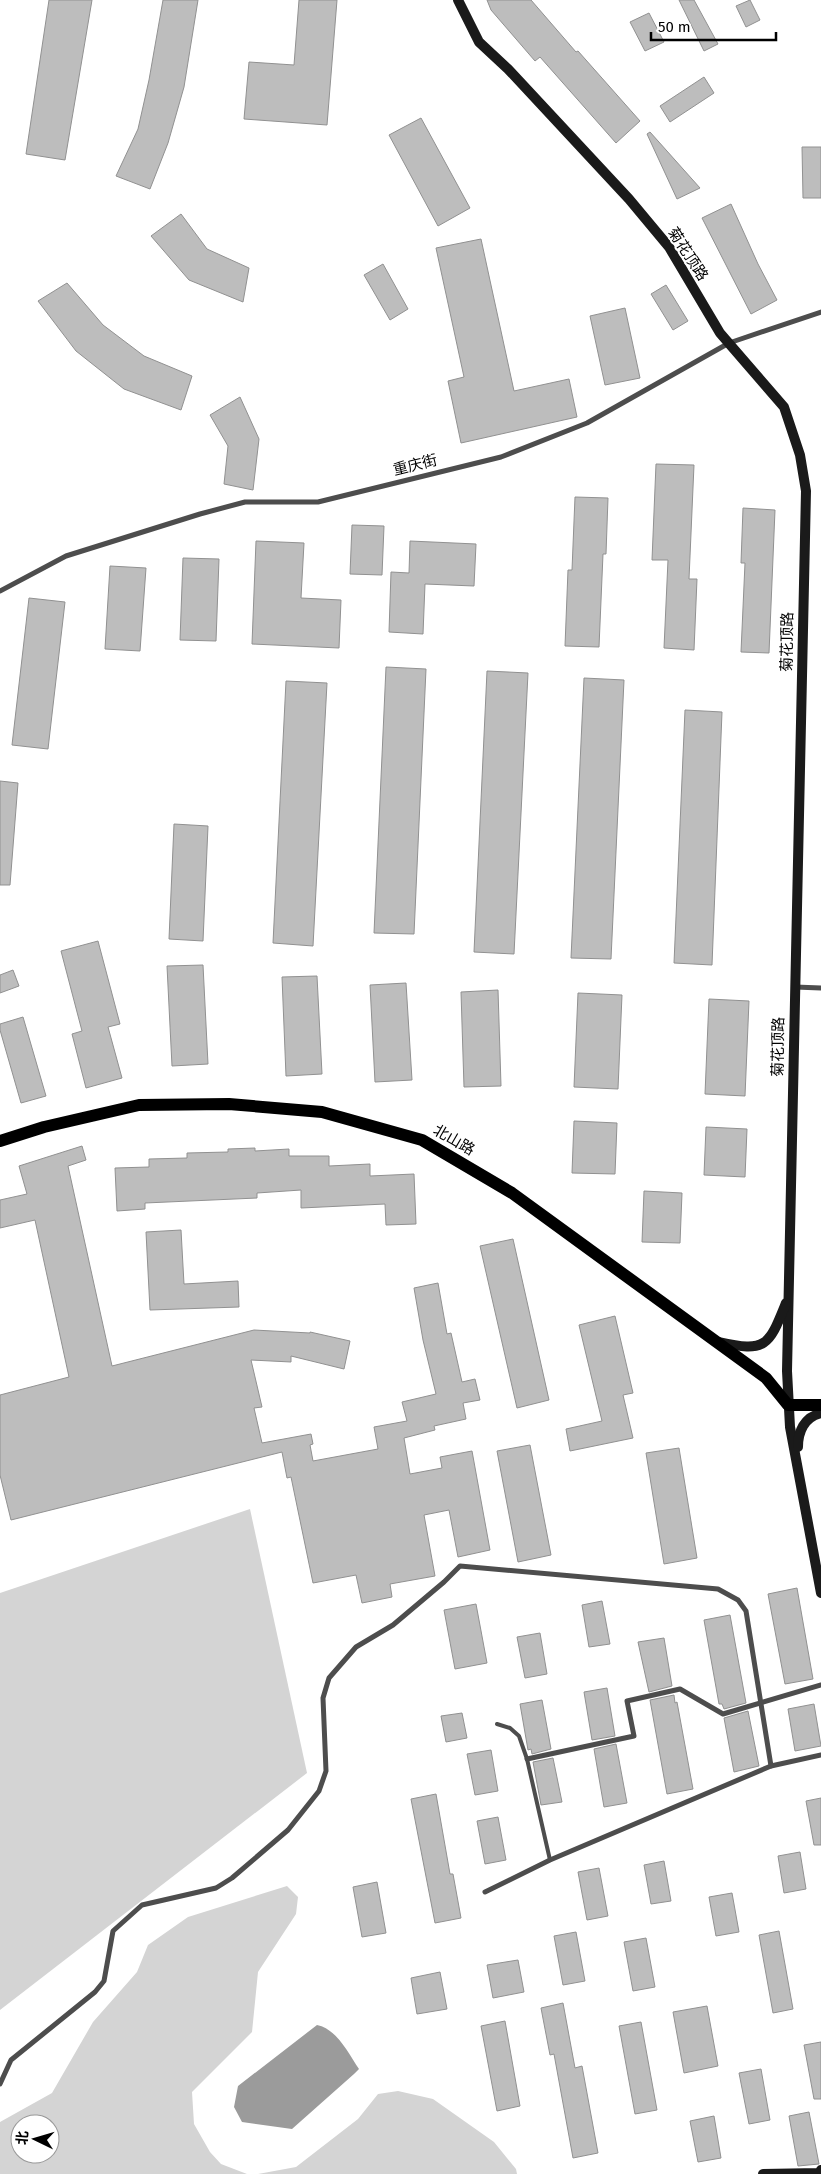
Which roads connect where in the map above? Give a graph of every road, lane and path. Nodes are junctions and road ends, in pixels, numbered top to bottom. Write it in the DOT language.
graph roads {
  1 [pos="458,0"];
  2 [pos="821,312"];
  3 [pos="730,342"];
  4 [pos="0,590"];
  5 [pos="794,987"];
  6 [pos="821,988"];
  7 [pos="0,1141"];
  8 [pos="789,1295"];
  9 [pos="715,1341"];
  10 [pos="788,1404"];
  11 [pos="821,1405"];
  12 [pos="821,1413"];
  13 [pos="797,1466"];
  14 [pos="821,1593"];
  15 [pos="821,1686"];
  16 [pos="760,1701"];
  17 [pos="497,1724"];
  18 [pos="821,1756"];
  19 [pos="527,1759"];
  20 [pos="771,1766"];
  21 [pos="550,1860"];
  22 [pos="486,1892"];
  23 [pos="0,2084"];
  24 [pos="821,2170"];
  25 [pos="763,2174"];
  1 -- 3 [label="street, 菊花顶路"];
  2 -- 3 [label="street, 重庆街"];
  3 -- 4 [label="street, 重庆街"];
  3 -- 5 [label="street, 菊花顶路"];
  5 -- 6 [label="street"];
  5 -- 8 [label="street, 菊花顶路"];
  7 -- 9 [label="main road, 北山路"];
  8 -- 9 [label="street"];
  8 -- 10 [label="street, 菊花顶路"];
  9 -- 10 [label="main road, 北山路"];
  10 -- 11 [label="main road"];
  10 -- 13 [label="street, 菊花顶路"];
  12 -- 13 [label="street"];
  13 -- 14 [label="street"];
  15 -- 16 [label="street"];
  16 -- 19 [label="street"];
  16 -- 20 [label="street"];
  16 -- 23 [label="street"];
  17 -- 19 [label="lane"];
  18 -- 20 [label="street"];
  19 -- 21 [label="lane"];
  20 -- 21 [label="street"];
  21 -- 22 [label="street"];
  24 -- 25 [label="street"];
}
